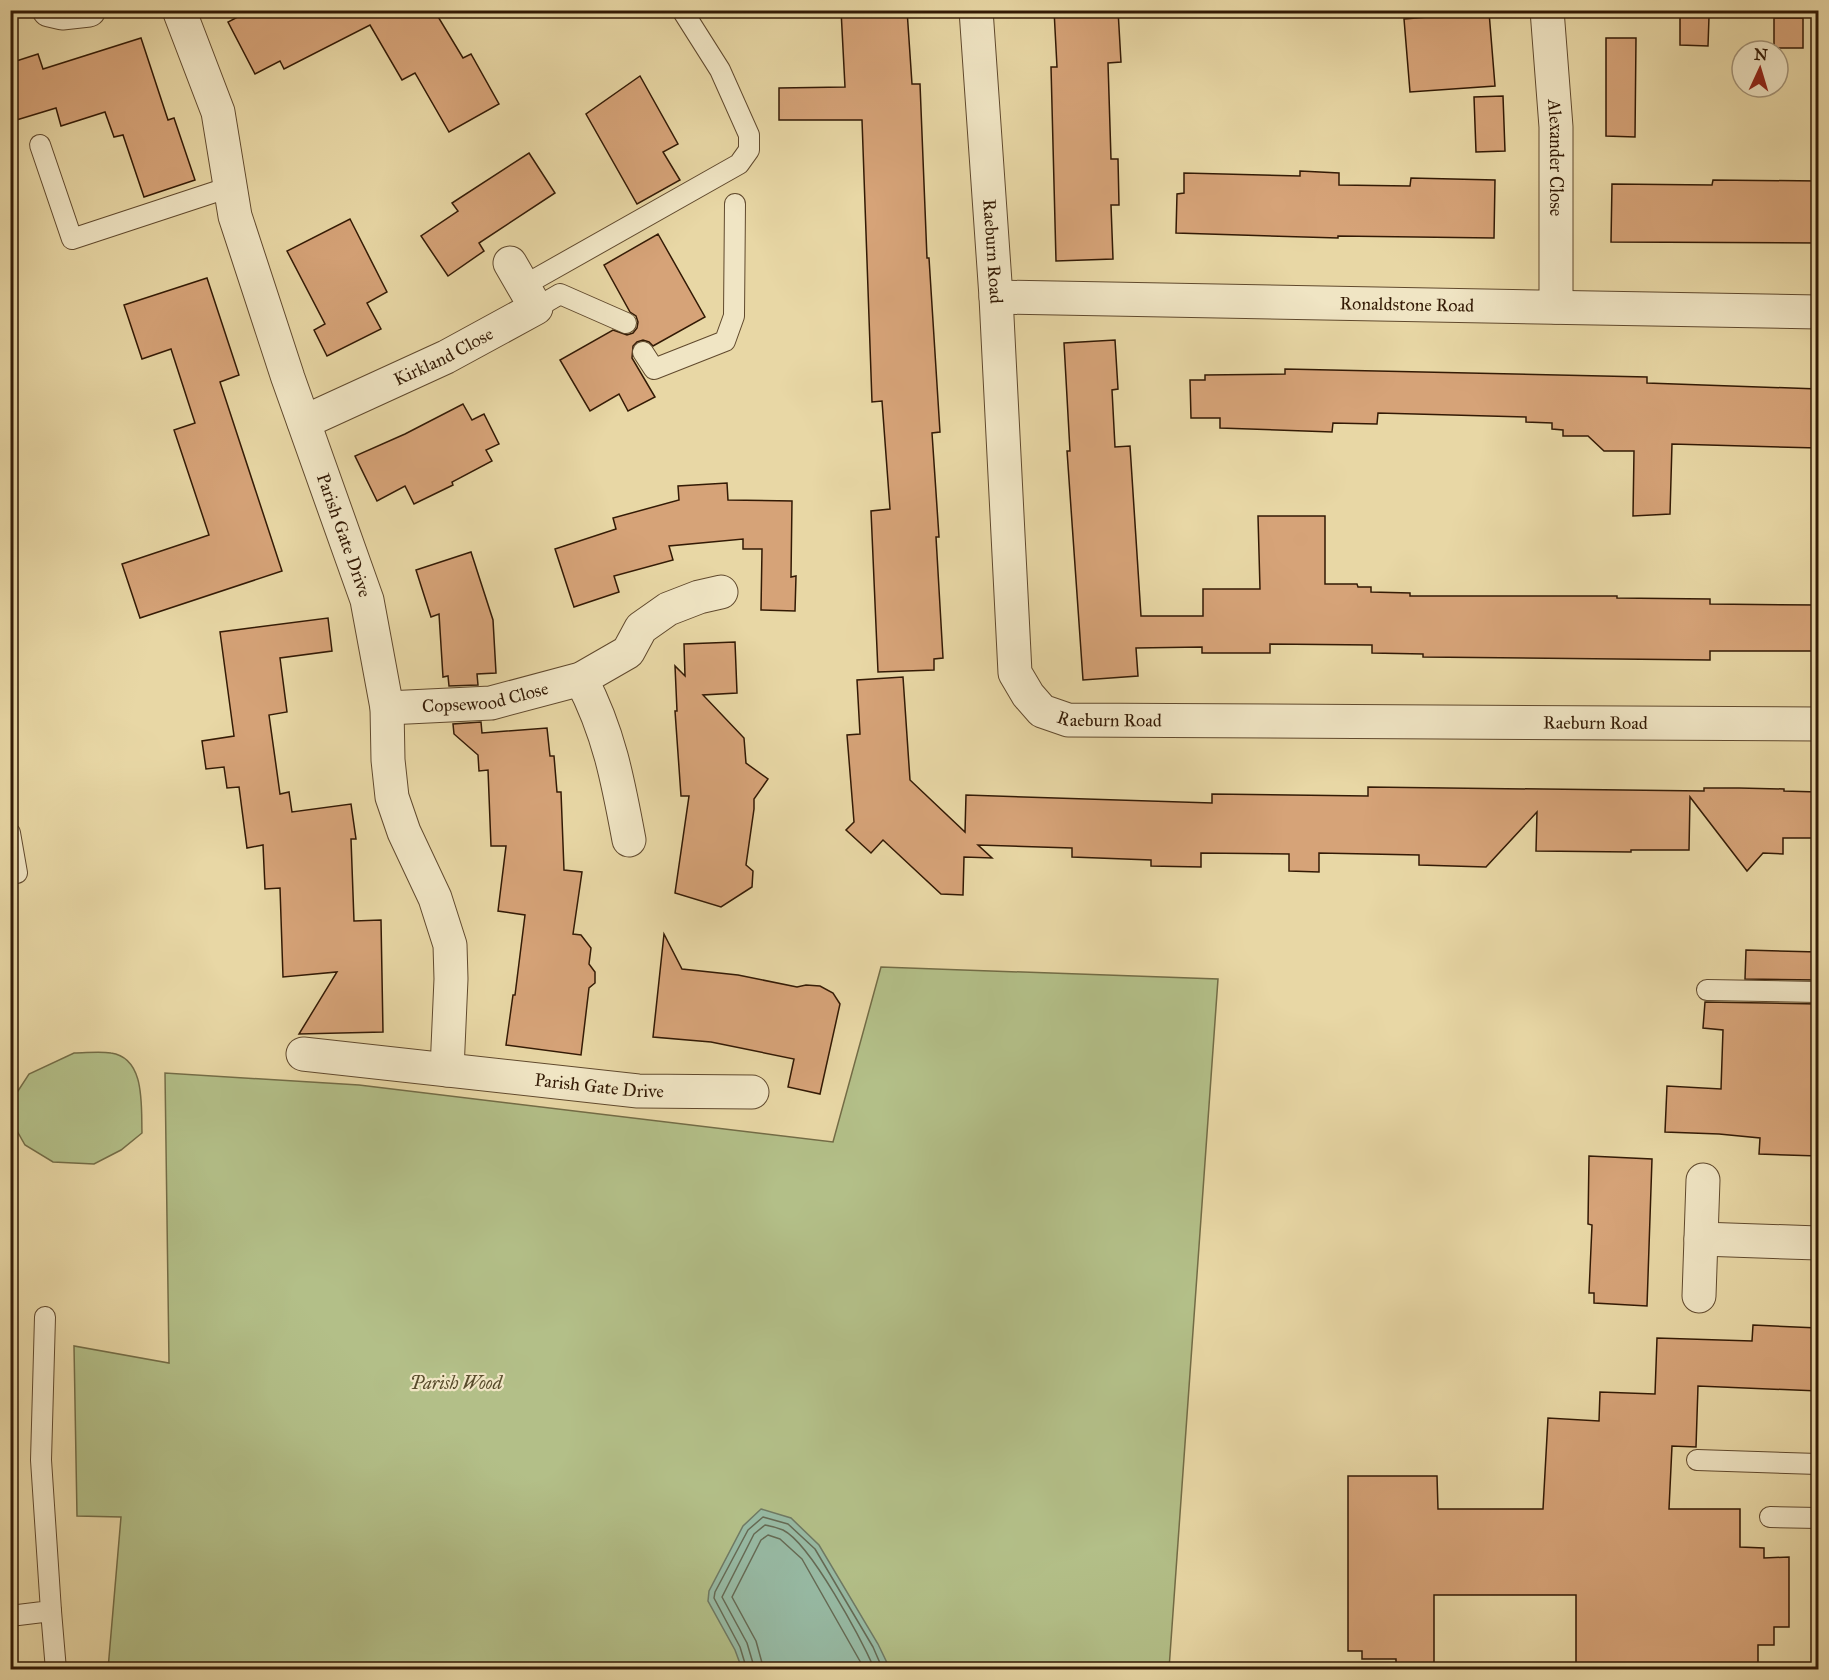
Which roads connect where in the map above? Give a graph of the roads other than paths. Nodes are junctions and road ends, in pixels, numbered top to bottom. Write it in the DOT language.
graph roads {
  1 [pos="49,10"];
  2 [pos="89,10"];
  3 [pos="179,10"];
  4 [pos="682,10"];
  5 [pos="975,10"];
  6 [pos="1547,10"];
  7 [pos="40,145"];
  8 [pos="230,187"];
  9 [pos="735,204"];
  10 [pos="523,286"];
  11 [pos="996,297"];
  12 [pos="1556,307"];
  13 [pos="1818,312"];
  14 [pos="626,323"];
  15 [pos="643,352"];
  16 [pos="304,422"];
  17 [pos="721,592"];
  18 [pos="581,679"];
  19 [pos="387,708"];
  20 [pos="1818,724"];
  21 [pos="10,833"];
  22 [pos="629,840"];
  23 [pos="17,873"];
  24 [pos="1707,990"];
  25 [pos="1818,992"];
  26 [pos="303,1054"];
  27 [pos="447,1070"];
  28 [pos="752,1092"];
  29 [pos="1703,1180"];
  30 [pos="1701,1239"];
  31 [pos="1818,1243"];
  32 [pos="1699,1296"];
  33 [pos="45,1317"];
  34 [pos="1697,1460"];
  35 [pos="1818,1464"];
  36 [pos="1770,1517"];
  37 [pos="1818,1518"];
  38 [pos="51,1611"];
  39 [pos="10,1616"];
  40 [pos="57,1670"];
  1 -- 2 [label="street"];
  3 -- 8 [label="street, Parish Gate Drive"];
  4 -- 10 [label="lane"];
  5 -- 11 [label="street, Raeburn Road"];
  6 -- 12 [label="street, Alexander Close"];
  7 -- 8 [label="lane"];
  8 -- 16 [label="street, Parish Gate Drive"];
  9 -- 15 [label="lane"];
  10 -- 14 [label="lane"];
  10 -- 16 [label="street, Kirkland Close"];
  11 -- 12 [label="street, Ronaldstone Road"];
  11 -- 20 [label="street, Raeburn Road"];
  12 -- 13 [label="street, Ronaldstone Road"];
  16 -- 19 [label="street, Parish Gate Drive"];
  17 -- 18 [label="street, Copsewood Close"];
  18 -- 19 [label="street, Copsewood Close"];
  18 -- 22 [label="street"];
  19 -- 27 [label="street, Parish Gate Drive"];
  21 -- 23 [label="lane"];
  24 -- 25 [label="lane"];
  26 -- 27 [label="street, Parish Gate Drive"];
  27 -- 28 [label="street, Parish Gate Drive"];
  29 -- 30 [label="street"];
  30 -- 31 [label="street"];
  30 -- 32 [label="street"];
  33 -- 38 [label="lane"];
  34 -- 35 [label="lane"];
  36 -- 37 [label="lane"];
  38 -- 39 [label="lane"];
  38 -- 40 [label="lane"];
}
